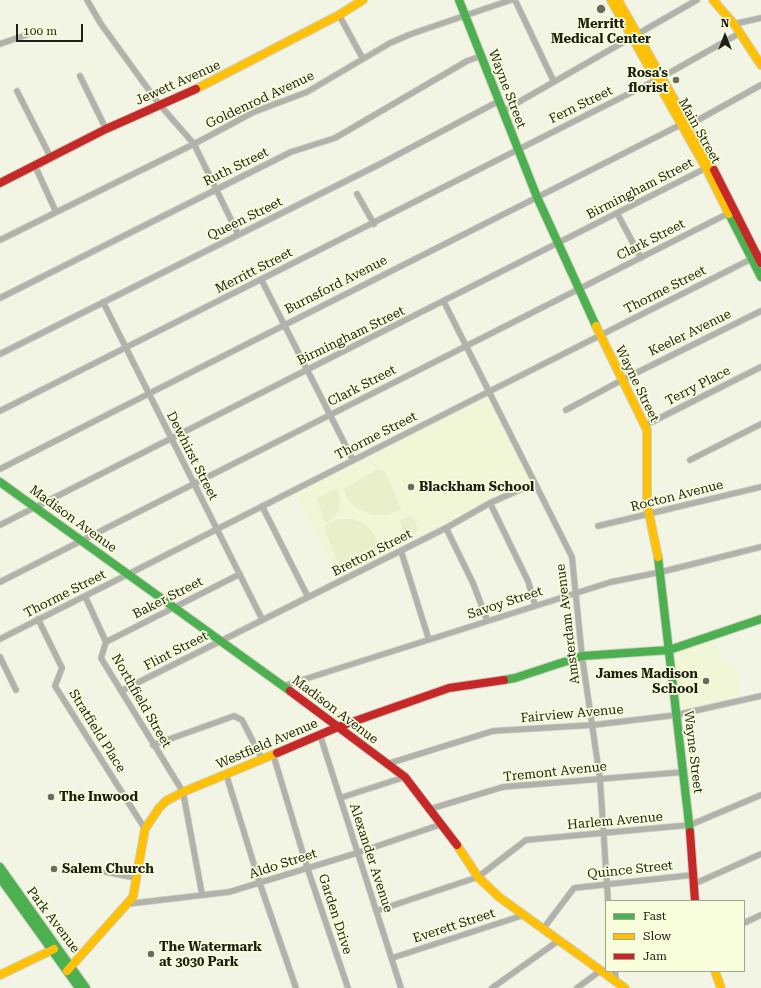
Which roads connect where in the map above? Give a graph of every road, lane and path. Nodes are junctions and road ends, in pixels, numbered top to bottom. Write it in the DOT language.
graph roads {
  1 [pos="87,0"];
  2 [pos="363,0"];
  3 [pos="458,0"];
  4 [pos="511,0"];
  5 [pos="515,0"];
  6 [pos="611,0"];
  7 [pos="618,0"];
  8 [pos="697,0"];
  9 [pos="713,0"];
  10 [pos="339,15"];
  11 [pos="465,16"];
  12 [pos="761,18"];
  13 [pos="734,24"];
  14 [pos="740,33"];
  15 [pos="29,34"];
  16 [pos="635,36"];
  17 [pos="0,44"];
  18 [pos="481,56"];
  19 [pos="363,59"];
  20 [pos="761,65"];
  21 [pos="80,76"];
  22 [pos="659,79"];
  23 [pos="554,82"];
  24 [pos="761,85"];
  25 [pos="17,91"];
  26 [pos="499,101"];
  27 [pos="159,104"];
  28 [pos="503,111"];
  29 [pos="686,124"];
  30 [pos="106,129"];
  31 [pos="194,144"];
  32 [pos="517,149"];
  33 [pos="51,158"];
  34 [pos="35,166"];
  35 [pos="709,167"];
  36 [pos="0,183"];
  37 [pos="216,189"];
  38 [pos="357,194"];
  39 [pos="537,197"];
  40 [pos="732,211"];
  41 [pos="56,212"];
  42 [pos="617,213"];
  43 [pos="374,224"];
  44 [pos="238,234"];
  45 [pos="0,240"];
  46 [pos="557,242"];
  47 [pos="641,258"];
  48 [pos="758,258"];
  49 [pos="761,277"];
  50 [pos="261,279"];
  51 [pos="579,289"];
  52 [pos="0,298"];
  53 [pos="103,302"];
  54 [pos="444,302"];
  55 [pos="761,311"];
  56 [pos="284,324"];
  57 [pos="600,335"];
  58 [pos="466,346"];
  59 [pos="126,348"];
  60 [pos="0,354"];
  61 [pos="761,367"];
  62 [pos="307,370"];
  63 [pos="622,380"];
  64 [pos="489,392"];
  65 [pos="148,394"];
  66 [pos="566,410"];
  67 [pos="0,411"];
  68 [pos="330,415"];
  69 [pos="761,424"];
  70 [pos="646,425"];
  71 [pos="171,439"];
  72 [pos="352,460"];
  73 [pos="690,460"];
  74 [pos="0,469"];
  75 [pos="0,482"];
  76 [pos="535,482"];
  77 [pos="194,484"];
  78 [pos="761,487"];
  79 [pos="490,503"];
  80 [pos="262,506"];
  81 [pos="36,507"];
  82 [pos="648,515"];
  83 [pos="0,525"];
  84 [pos="598,526"];
  85 [pos="446,528"];
  86 [pos="217,529"];
  87 [pos="81,541"];
  88 [pos="761,547"];
  89 [pos="401,551"];
  90 [pos="661,572"];
  91 [pos="128,574"];
  92 [pos="240,574"];
  93 [pos="0,582"];
  94 [pos="576,592"];
  95 [pos="85,596"];
  96 [pos="308,597"];
  97 [pos="535,605"];
  98 [pos="174,607"];
  99 [pos="761,619"];
  100 [pos="38,620"];
  101 [pos="262,620"];
  102 [pos="487,620"];
  103 [pos="0,639"];
  104 [pos="429,640"];
  105 [pos="106,642"];
  106 [pos="219,642"];
  107 [pos="669,650"];
  108 [pos="582,656"];
  109 [pos="0,657"];
  110 [pos="283,686"];
  111 [pos="16,690"];
  112 [pos="121,691"];
  113 [pos="761,696"];
  114 [pos="676,715"];
  115 [pos="593,725"];
  116 [pos="338,727"];
  117 [pos="320,735"];
  118 [pos="153,744"];
  119 [pos="273,754"];
  120 [pos="262,759"];
  121 [pos="387,764"];
  122 [pos="684,772"];
  123 [pos="226,774"];
  124 [pos="405,777"];
  125 [pos="600,778"];
  126 [pos="183,792"];
  127 [pos="761,795"];
  128 [pos="340,798"];
  129 [pos="430,809"];
  130 [pos="442,824"];
  131 [pos="690,825"];
  132 [pos="145,829"];
  133 [pos="605,834"];
  134 [pos="357,853"];
  135 [pos="761,854"];
  136 [pos="0,867"];
  137 [pos="307,867"];
  138 [pos="106,872"];
  139 [pos="692,875"];
  140 [pos="478,877"];
  141 [pos="137,878"];
  142 [pos="2,880"];
  143 [pos="260,884"];
  144 [pos="606,884"];
  145 [pos="694,884"];
  146 [pos="202,894"];
  147 [pos="608,900"];
  148 [pos="695,900"];
  149 [pos="127,904"];
  150 [pos="376,911"];
  151 [pos="524,915"];
  152 [pos="761,916"];
  153 [pos="745,923"];
  154 [pos="543,929"];
  155 [pos="558,941"];
  156 [pos="53,949"];
  157 [pos="392,958"];
  158 [pos="70,969"];
  159 [pos="600,971"];
  160 [pos="614,972"];
  161 [pos="715,972"];
  162 [pos="0,975"];
  163 [pos="616,982"];
  164 [pos="79,988"];
  165 [pos="86,988"];
  166 [pos="296,988"];
  167 [pos="348,988"];
  168 [pos="400,988"];
  169 [pos="492,988"];
  170 [pos="577,988"];
  171 [pos="625,988"];
  172 [pos="721,988"];
  1 -- 27 [label="street"];
  2 -- 10 [label="street, Jewett Avenue"];
  3 -- 11 [label="street, Wayne Street"];
  4 -- 11 [label="street, Goldenrod Avenue"];
  5 -- 23 [label="street"];
  6 -- 16 [label="street, Main Street"];
  7 -- 16 [label="street, Main Street"];
  8 -- 16 [label="street"];
  9 -- 13 [label="street"];
  10 -- 19 [label="street"];
  10 -- 27 [label="street, Jewett Avenue"];
  11 -- 18 [label="street, Wayne Street"];
  11 -- 19 [label="street, Goldenrod Avenue"];
  12 -- 13 [label="street"];
  13 -- 14 [label="street"];
  14 -- 20 [label="street"];
  14 -- 22 [label="street, Fern Street"];
  15 -- 17 [label="street"];
  16 -- 22 [label="street, Main Street"];
  16 -- 23 [label="street"];
  18 -- 26 [label="street, Wayne Street"];
  18 -- 37 [label="street, Ruth Street"];
  19 -- 31 [label="street, Goldenrod Avenue"];
  21 -- 30 [label="street"];
  22 -- 29 [label="street, Main Street"];
  22 -- 32 [label="street, Fern Street"];
  23 -- 28 [label="street"];
  24 -- 29 [label="street, Burnsford Avenue"];
  25 -- 33 [label="street"];
  26 -- 28 [label="street, Wayne Street"];
  26 -- 44 [label="street, Queen Street"];
  27 -- 30 [label="street, Jewett Avenue"];
  27 -- 31 [label="street"];
  28 -- 32 [label="street, Wayne Street"];
  29 -- 35 [label="street, Main Street"];
  29 -- 39 [label="street, Burnsford Avenue"];
  30 -- 33 [label="street, Jewett Avenue"];
  31 -- 37 [label="street"];
  31 -- 41 [label="street, Goldenrod Avenue"];
  32 -- 39 [label="street, Wayne Street"];
  32 -- 43 [label="street, Merritt Street"];
  33 -- 34 [label="street, Jewett Avenue"];
  34 -- 36 [label="street, Jewett Avenue"];
  34 -- 41 [label="street"];
  35 -- 40 [label="street, Main Street"];
  35 -- 42 [label="street, Birmingham Street"];
  37 -- 44 [label="street"];
  37 -- 52 [label="street, Ruth Street"];
  38 -- 43 [label="street"];
  39 -- 46 [label="street, Wayne Street"];
  39 -- 56 [label="street, Burnsford Avenue"];
  40 -- 47 [label="street, Clark Street"];
  40 -- 48 [label="street, Main Street"];
  41 -- 45 [label="street, Goldenrod Avenue"];
  42 -- 46 [label="street, Birmingham Street"];
  42 -- 47 [label="street"];
  43 -- 50 [label="street, Merritt Street"];
  44 -- 53 [label="street, Queen Street"];
  46 -- 51 [label="street, Wayne Street"];
  46 -- 54 [label="street, Birmingham Street"];
  47 -- 51 [label="street, Clark Street"];
  48 -- 49 [label="street, Main Street"];
  48 -- 57 [label="street, Thorme Street"];
  50 -- 56 [label="street"];
  50 -- 59 [label="street, Merritt Street"];
  51 -- 57 [label="street, Wayne Street"];
  51 -- 58 [label="street, Clark Street"];
  53 -- 59 [label="street, Dewhirst Street"];
  53 -- 60 [label="street, Queen Street"];
  54 -- 58 [label="street, Amsterdam Avenue"];
  54 -- 62 [label="street, Birmingham Street"];
  55 -- 63 [label="street, Keeler Avenue"];
  56 -- 62 [label="street"];
  56 -- 65 [label="street, Burnsford Avenue"];
  57 -- 63 [label="street, Wayne Street"];
  57 -- 64 [label="street, Thorme Street"];
  58 -- 64 [label="street, Amsterdam Avenue"];
  58 -- 68 [label="street, Clark Street"];
  59 -- 65 [label="street, Dewhirst Street"];
  59 -- 67 [label="street, Merritt Street"];
  61 -- 70 [label="street, Terry Place"];
  62 -- 68 [label="street"];
  62 -- 71 [label="street, Birmingham Street"];
  63 -- 66 [label="street, Keeler Avenue"];
  63 -- 70 [label="street, Wayne Street"];
  64 -- 72 [label="street, Thorme Street"];
  64 -- 76 [label="street, Amsterdam Avenue"];
  65 -- 71 [label="street, Dewhirst Street"];
  65 -- 74 [label="street, Burnsford Avenue"];
  68 -- 72 [label="street"];
  68 -- 77 [label="street, Clark Street"];
  69 -- 73 [label="street"];
  70 -- 82 [label="street, Wayne Street"];
  71 -- 77 [label="street, Dewhirst Street"];
  71 -- 81 [label="street, Birmingham Street"];
  72 -- 80 [label="street, Thorme Street"];
  75 -- 81 [label="street, Madison Avenue"];
  76 -- 79 [label="street, Bretton Street"];
  76 -- 94 [label="street, Amsterdam Avenue"];
  77 -- 86 [label="street, Dewhirst Street"];
  77 -- 87 [label="street, Clark Street"];
  78 -- 82 [label="street, Rocton Avenue"];
  79 -- 85 [label="street, Bretton Street"];
  79 -- 97 [label="street"];
  80 -- 86 [label="street, Thorme Street"];
  80 -- 96 [label="street"];
  81 -- 83 [label="street, Birmingham Street"];
  81 -- 87 [label="street, Madison Avenue"];
  82 -- 84 [label="street, Rocton Avenue"];
  82 -- 90 [label="street, Wayne Street"];
  85 -- 89 [label="street, Bretton Street"];
  85 -- 102 [label="street"];
  86 -- 91 [label="street, Thorme Street"];
  86 -- 92 [label="street, Dewhirst Street"];
  87 -- 91 [label="street, Madison Avenue"];
  87 -- 93 [label="street, Clark Street"];
  88 -- 90 [label="street, Savoy Street"];
  89 -- 96 [label="street, Bretton Street"];
  89 -- 104 [label="street"];
  90 -- 94 [label="street, Savoy Street"];
  90 -- 107 [label="street, Wayne Street"];
  91 -- 95 [label="street, Thorme Street"];
  91 -- 98 [label="street, Madison Avenue"];
  92 -- 98 [label="street, Baker Street"];
  92 -- 101 [label="street, Dewhirst Street"];
  94 -- 97 [label="street, Savoy Street"];
  94 -- 108 [label="street, Amsterdam Avenue"];
  95 -- 100 [label="street, Thorme Street"];
  95 -- 105 [label="street, Northfield Street"];
  96 -- 101 [label="street, Bretton Street"];
  97 -- 102 [label="street, Savoy Street"];
  98 -- 105 [label="street, Baker Street"];
  98 -- 106 [label="street, Madison Avenue"];
  99 -- 107 [label="street, Westfield Avenue"];
  100 -- 103 [label="street, Thorme Street"];
  100 -- 132 [label="street, Stratfield Place"];
  101 -- 106 [label="street, Bretton Street"];
  102 -- 104 [label="street, Savoy Street"];
  104 -- 110 [label="street, Savoy Street"];
  105 -- 112 [label="street, Northfield Street"];
  106 -- 110 [label="street, Madison Avenue"];
  106 -- 112 [label="street, Flint Street"];
  107 -- 108 [label="street, Westfield Avenue"];
  107 -- 114 [label="street, Wayne Street"];
  108 -- 115 [label="street, Amsterdam Avenue"];
  108 -- 116 [label="street, Westfield Avenue"];
  109 -- 111 [label="street"];
  110 -- 116 [label="street, Madison Avenue"];
  112 -- 118 [label="street, Northfield Street"];
  113 -- 114 [label="street, Fairview Avenue"];
  114 -- 115 [label="street, Fairview Avenue"];
  114 -- 122 [label="street, Wayne Street"];
  115 -- 121 [label="street, Fairview Avenue"];
  115 -- 125 [label="street, Amsterdam Avenue"];
  116 -- 117 [label="street, Westfield Avenue"];
  116 -- 121 [label="street, Madison Avenue"];
  117 -- 119 [label="street, Westfield Avenue"];
  117 -- 128 [label="street, Alexander Avenue"];
  118 -- 120 [label="street"];
  118 -- 126 [label="street, Northfield Street"];
  119 -- 120 [label="street, Westfield Avenue"];
  119 -- 137 [label="street, Garden Drive"];
  120 -- 123 [label="street, Westfield Avenue"];
  121 -- 124 [label="street, Madison Avenue"];
  122 -- 125 [label="street, Tremont Avenue"];
  122 -- 131 [label="street, Wayne Street"];
  123 -- 126 [label="street, Westfield Avenue"];
  123 -- 143 [label="street"];
  124 -- 128 [label="street"];
  124 -- 129 [label="street, Madison Avenue"];
  125 -- 129 [label="street, Tremont Avenue"];
  125 -- 133 [label="street, Amsterdam Avenue"];
  126 -- 132 [label="street, Westfield Avenue"];
  126 -- 146 [label="street"];
  127 -- 131 [label="street, Harlem Avenue"];
  128 -- 134 [label="street, Alexander Avenue"];
  129 -- 130 [label="street, Madison Avenue"];
  130 -- 134 [label="street, Aldo Street"];
  130 -- 140 [label="street, Madison Avenue"];
  131 -- 133 [label="street, Harlem Avenue"];
  131 -- 139 [label="street, Wayne Street"];
  132 -- 141 [label="street, Westfield Avenue"];
  133 -- 140 [label="street, Harlem Avenue"];
  133 -- 144 [label="street, Amsterdam Avenue"];
  134 -- 137 [label="street, Aldo Street"];
  134 -- 150 [label="street, Alexander Avenue"];
  135 -- 145 [label="street"];
  136 -- 142 [label="street, Park Avenue"];
  137 -- 143 [label="street, Aldo Street"];
  137 -- 167 [label="street, Garden Drive"];
  138 -- 141 [label="street"];
  139 -- 144 [label="street, Quince Street"];
  139 -- 145 [label="street, Wayne Street"];
  140 -- 150 [label="street, Harlem Avenue"];
  140 -- 151 [label="street, Madison Avenue"];
  141 -- 149 [label="street, Westfield Avenue"];
  142 -- 156 [label="street, Park Avenue"];
  143 -- 146 [label="street, Aldo Street"];
  143 -- 166 [label="street"];
  144 -- 147 [label="street, Amsterdam Avenue"];
  144 -- 154 [label="street, Quince Street"];
  145 -- 148 [label="street, Wayne Street"];
  146 -- 149 [label="street, Aldo Street"];
  149 -- 158 [label="street, Westfield Avenue"];
  150 -- 157 [label="street, Alexander Avenue"];
  151 -- 154 [label="street, Madison Avenue"];
  151 -- 157 [label="street, Everett Street"];
  152 -- 153 [label="street"];
  154 -- 155 [label="street, Madison Avenue"];
  155 -- 159 [label="street, Madison Avenue"];
  155 -- 169 [label="street"];
  156 -- 158 [label="street, Park Avenue"];
  156 -- 162 [label="street"];
  157 -- 168 [label="street, Alexander Avenue"];
  158 -- 164 [label="street, Park Avenue"];
  158 -- 165 [label="street, Park Avenue"];
  159 -- 163 [label="street, Madison Avenue"];
  159 -- 170 [label="street"];
  160 -- 163 [label="street"];
  161 -- 172 [label="street"];
  163 -- 171 [label="street, Madison Avenue"];
}
